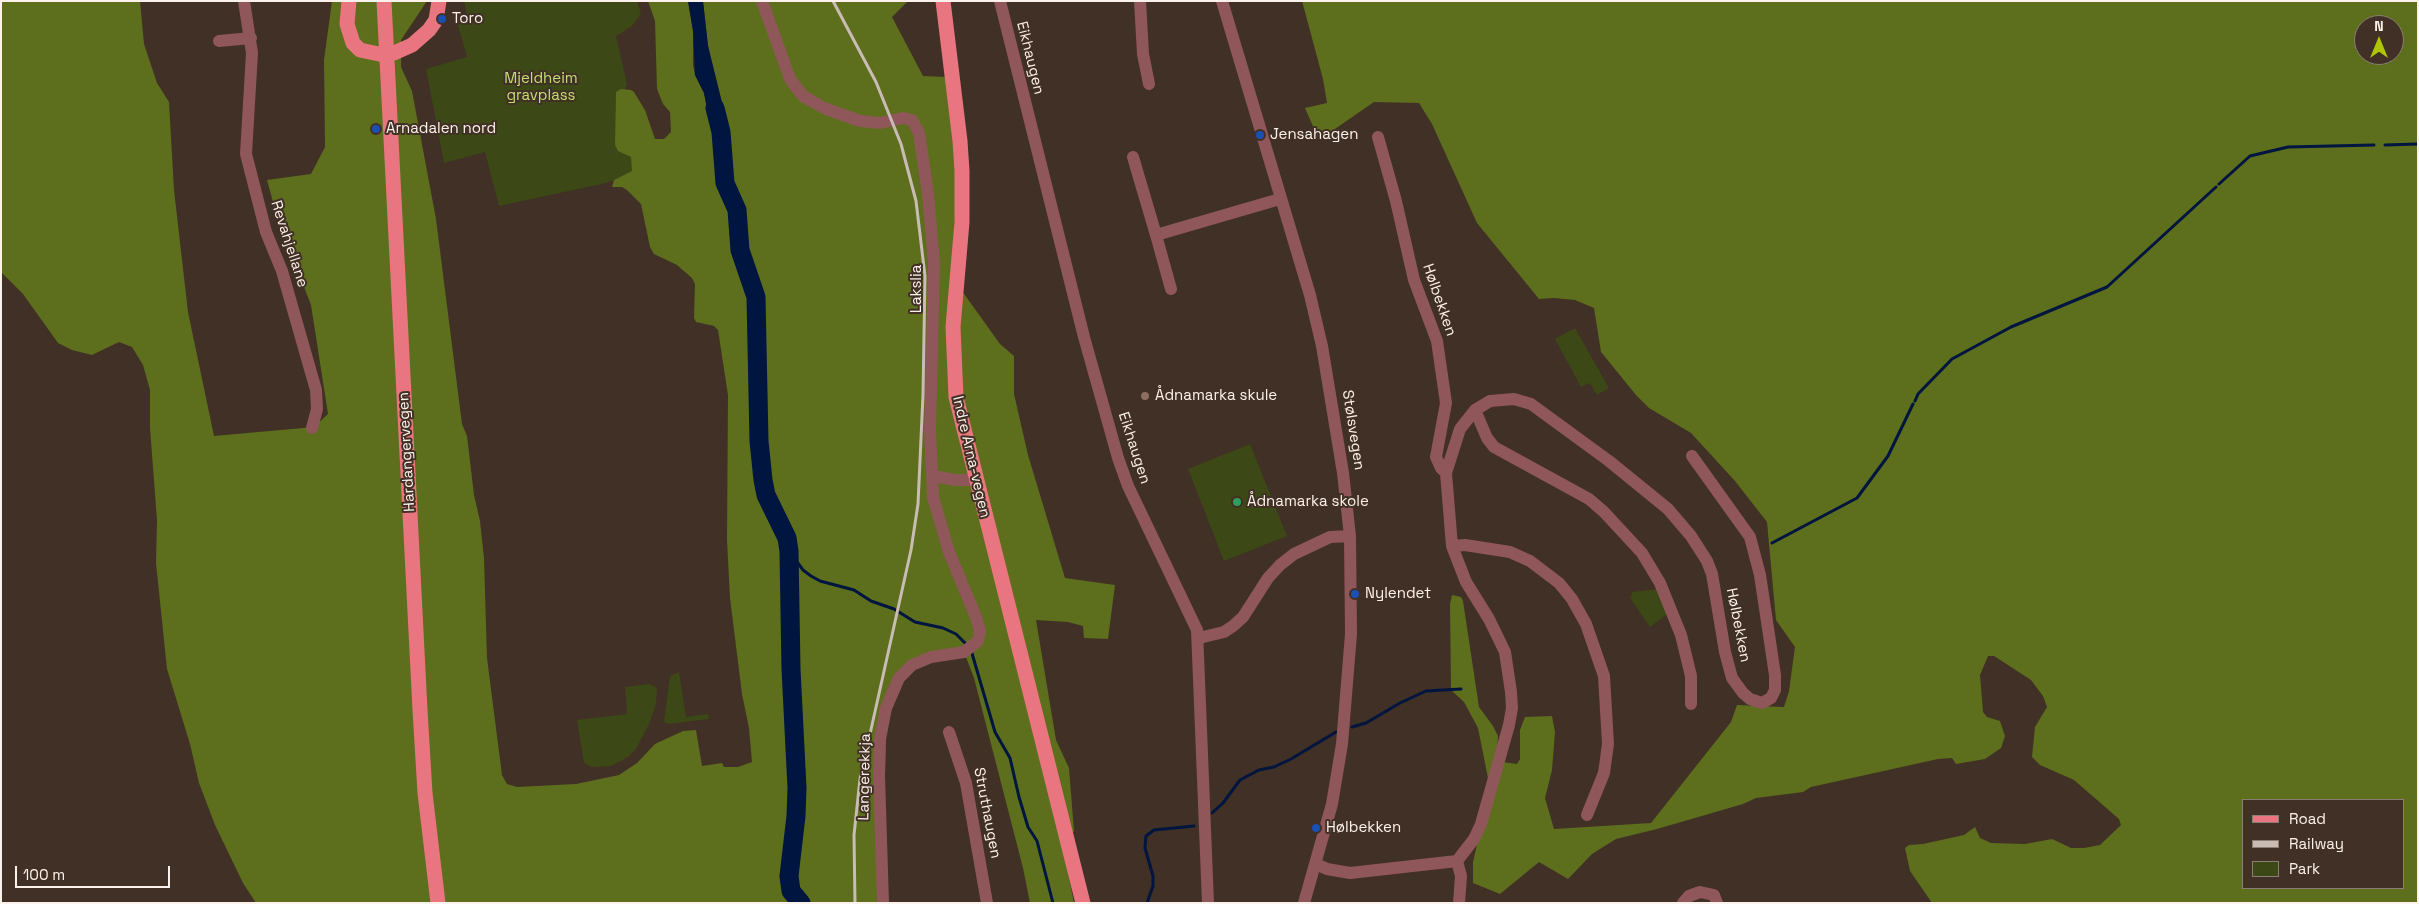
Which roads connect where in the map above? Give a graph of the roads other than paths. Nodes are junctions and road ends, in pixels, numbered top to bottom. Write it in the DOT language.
graph roads {
  1 [pos="244,1"];
  2 [pos="349,1"];
  3 [pos="384,1"];
  4 [pos="439,1"];
  5 [pos="762,1"];
  6 [pos="943,1"];
  7 [pos="1000,1"];
  8 [pos="1140,1"];
  9 [pos="1222,1"];
  10 [pos="251,38"];
  11 [pos="219,41"];
  12 [pos="394,53"];
  13 [pos="379,54"];
  14 [pos="1149,84"];
  15 [pos="1378,137"];
  16 [pos="1133,158"];
  17 [pos="1280,199"];
  18 [pos="1156,235"];
  19 [pos="1171,290"];
  20 [pos="1475,410"];
  21 [pos="312,428"];
  22 [pos="1692,456"];
  23 [pos="1446,473"];
  24 [pos="933,476"];
  25 [pos="975,480"];
  26 [pos="1350,536"];
  27 [pos="1452,546"];
  28 [pos="1198,638"];
  29 [pos="1691,704"];
  30 [pos="949,732"];
  31 [pos="1587,815"];
  32 [pos="1457,861"];
  33 [pos="1316,864"];
  34 [pos="438,903"];
  35 [pos="883,903"];
  36 [pos="986,903"];
  37 [pos="1083,903"];
  38 [pos="1208,903"];
  39 [pos="1304,903"];
  40 [pos="1459,903"];
  41 [pos="1683,903"];
  42 [pos="1718,903"];
  1 -- 10 [label="street, Revahjellane"];
  2 -- 13 [label="main road"];
  3 -- 34 [label="main road, Hardangervegen"];
  4 -- 12 [label="main road"];
  5 -- 24 [label="street, Lakslia"];
  6 -- 25 [label="main road, Indre Arna-vegen"];
  7 -- 28 [label="street, Eikhaugen"];
  8 -- 14 [label="street"];
  9 -- 17 [label="street, Stølsvegen"];
  10 -- 11 [label="street"];
  10 -- 21 [label="street, Revahjellane"];
  15 -- 23 [label="street, Hølbekken"];
  16 -- 18 [label="street"];
  17 -- 18 [label="street"];
  17 -- 26 [label="street, Stølsvegen"];
  18 -- 19 [label="street"];
  20 -- 22 [label="street, Hølbekken"];
  20 -- 23 [label="street, Hølbekken"];
  20 -- 29 [label="street"];
  23 -- 27 [label="street, Hølbekken"];
  24 -- 25 [label="street"];
  24 -- 35 [label="street, Langerekkja"];
  25 -- 37 [label="main road, Indre Arna-vegen"];
  26 -- 28 [label="street"];
  26 -- 33 [label="street, Stølsvegen"];
  27 -- 31 [label="street"];
  27 -- 32 [label="street, Hølbekken"];
  28 -- 38 [label="street, Eikhaugen"];
  30 -- 36 [label="street, Struthaugen"];
  32 -- 33 [label="street"];
  32 -- 40 [label="street"];
  33 -- 39 [label="street, Stølsvegen"];
  41 -- 42 [label="street"];
}
